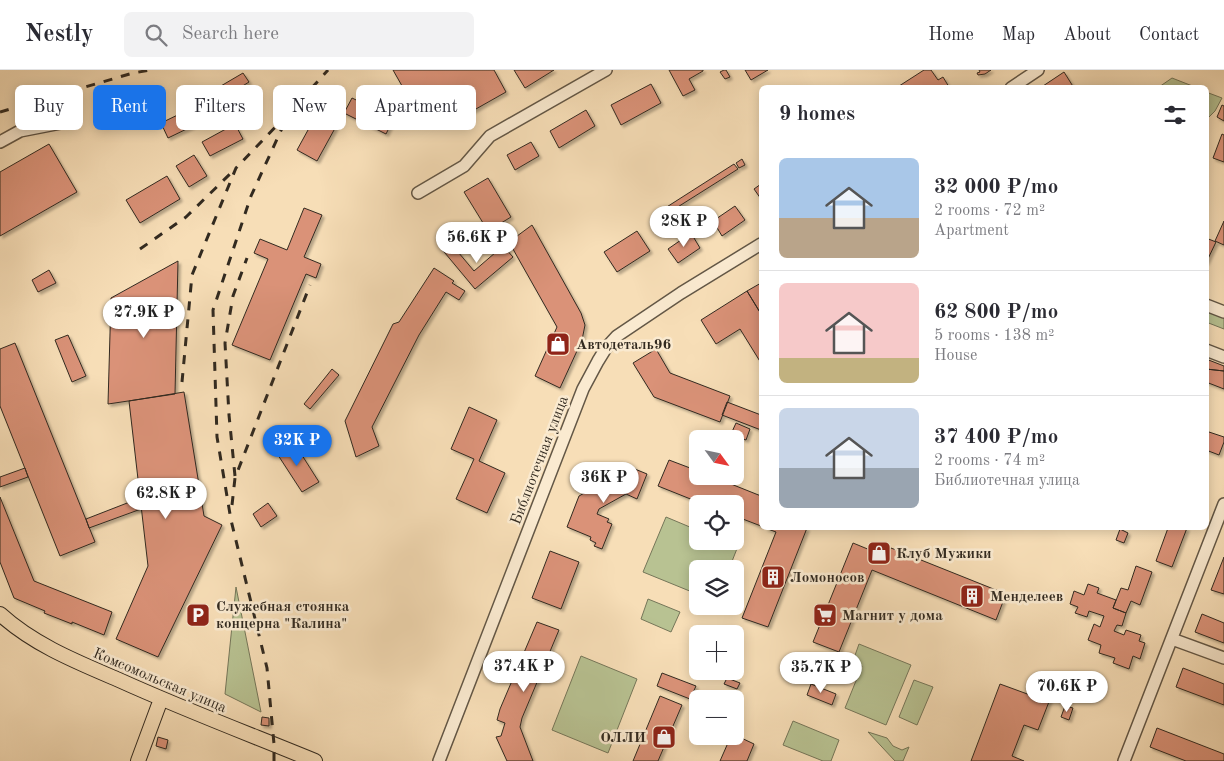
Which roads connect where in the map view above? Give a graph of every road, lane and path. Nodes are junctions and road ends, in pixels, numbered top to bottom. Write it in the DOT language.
graph roads {
  1 [pos="606,70"];
  2 [pos="1038,70"];
  3 [pos="1016,85"];
  4 [pos="25,130"];
  5 [pos="0,142"];
  6 [pos="418,193"];
  7 [pos="759,245"];
  8 [pos="1209,306"];
  9 [pos="1224,312"];
  10 [pos="1209,351"];
  11 [pos="1224,357"];
  12 [pos="1224,504"];
  13 [pos="1,614"];
  14 [pos="1172,639"];
  15 [pos="1224,658"];
  16 [pos="161,699"];
  17 [pos="138,761"];
  18 [pos="315,761"];
  19 [pos="439,761"];
  20 [pos="1124,761"];
  1 -- 6 [label="street"];
  2 -- 3 [label="street"];
  4 -- 5 [label="street"];
  7 -- 19 [label="street, Библиотечная улица"];
  8 -- 9 [label="street"];
  10 -- 11 [label="street"];
  12 -- 14 [label="street"];
  13 -- 16 [label="main road, Комсомольская улица"];
  14 -- 15 [label="street"];
  14 -- 20 [label="street"];
  16 -- 17 [label="main road"];
  16 -- 18 [label="main road, Комсомольская улица"];
}
